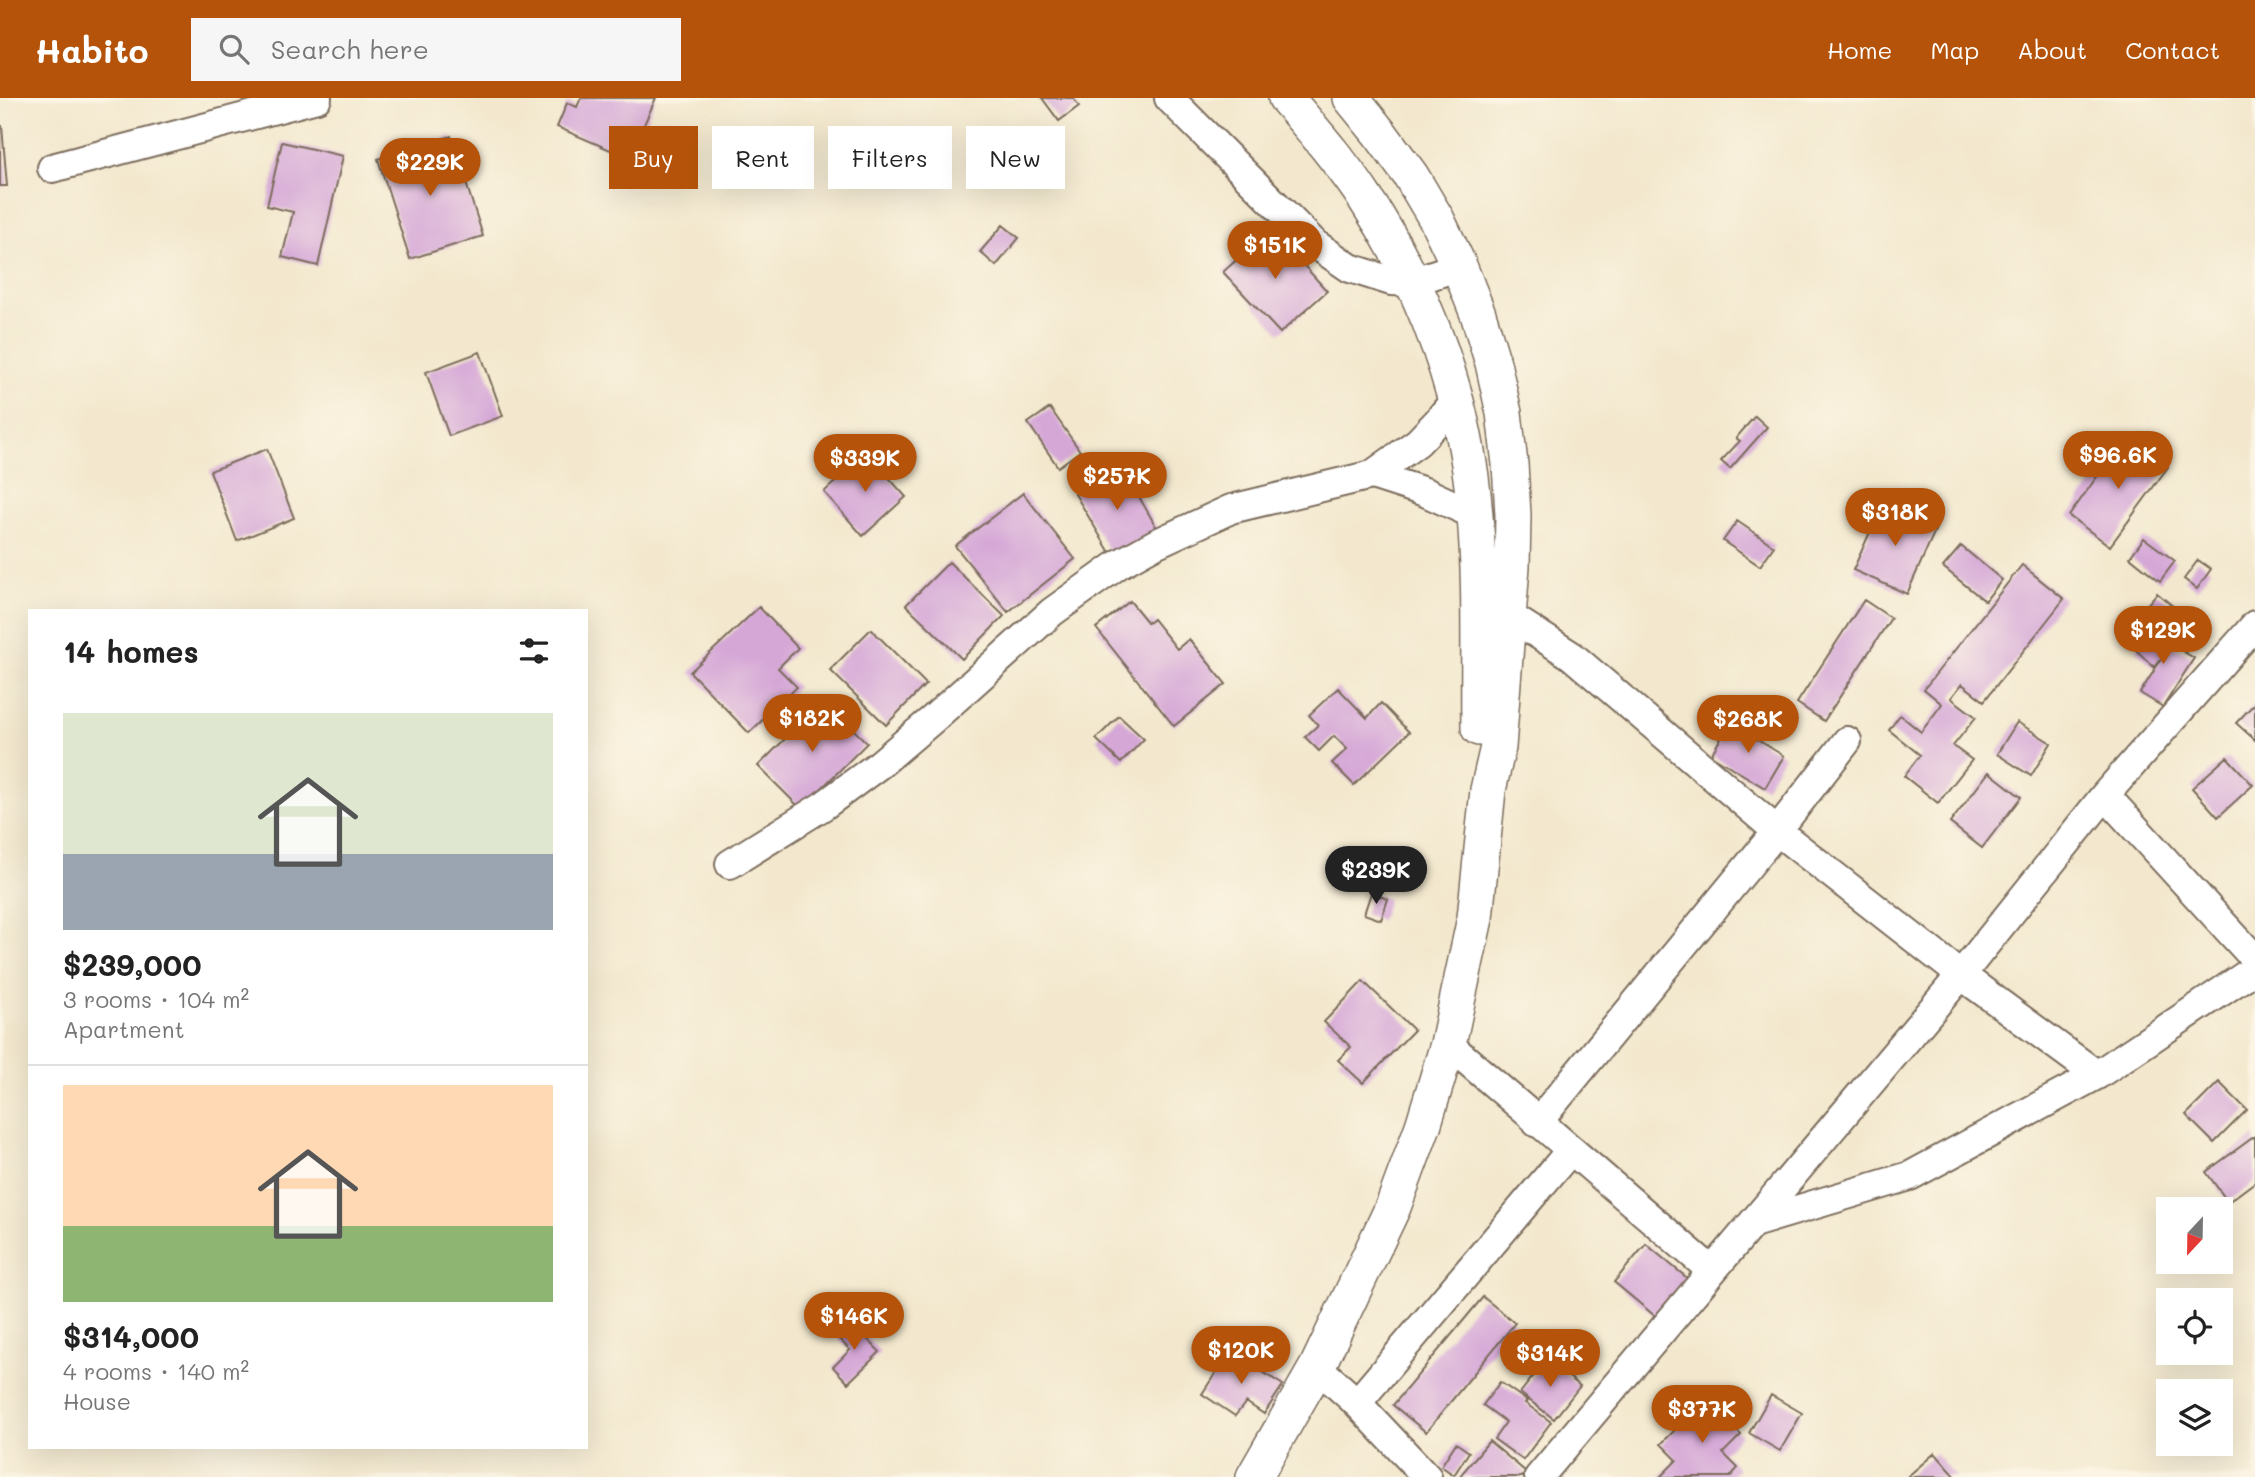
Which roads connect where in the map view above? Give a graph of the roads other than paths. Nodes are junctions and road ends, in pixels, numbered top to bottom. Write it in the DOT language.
graph roads {
  1 [pos="317,98"];
  2 [pos="1169,98"];
  3 [pos="1286,98"];
  4 [pos="1351,98"];
  5 [pos="52,168"];
  6 [pos="1459,266"];
  7 [pos="1412,282"];
  8 [pos="1455,400"];
  9 [pos="1373,475"];
  10 [pos="1475,515"];
  11 [pos="1508,615"];
  12 [pos="2255,625"];
  13 [pos="1847,741"];
  14 [pos="1488,790"];
  15 [pos="2105,795"];
  16 [pos="1777,831"];
  17 [pos="730,864"];
  18 [pos="2255,959"];
  19 [pos="2255,968"];
  20 [pos="1961,975"];
  21 [pos="1448,1044"];
  22 [pos="2097,1075"];
  23 [pos="1537,1123"];
  24 [pos="1570,1151"];
  25 [pos="1753,1223"];
  26 [pos="1712,1272"];
  27 [pos="1317,1367"];
  28 [pos="1357,1403"];
  29 [pos="1254,1477"];
  30 [pos="1427,1477"];
  31 [pos="1539,1477"];
  1 -- 5 [label="street"];
  2 -- 7 [label="street"];
  3 -- 7 [label="street"];
  4 -- 6 [label="street"];
  6 -- 7 [label="street"];
  6 -- 11 [label="street"];
  7 -- 8 [label="street"];
  8 -- 9 [label="street"];
  8 -- 10 [label="street"];
  9 -- 10 [label="street"];
  9 -- 17 [label="street"];
  10 -- 14 [label="street"];
  11 -- 14 [label="street"];
  11 -- 16 [label="street"];
  12 -- 15 [label="street"];
  13 -- 16 [label="street"];
  14 -- 21 [label="street"];
  15 -- 18 [label="street"];
  15 -- 20 [label="street"];
  16 -- 20 [label="street"];
  16 -- 23 [label="street"];
  19 -- 22 [label="street"];
  20 -- 22 [label="street"];
  20 -- 25 [label="street"];
  21 -- 23 [label="street"];
  21 -- 27 [label="street"];
  22 -- 25 [label="street"];
  23 -- 24 [label="street"];
  24 -- 26 [label="street"];
  24 -- 28 [label="street"];
  25 -- 26 [label="street"];
  26 -- 31 [label="street"];
  27 -- 28 [label="street"];
  27 -- 29 [label="street"];
  28 -- 30 [label="street"];
}
